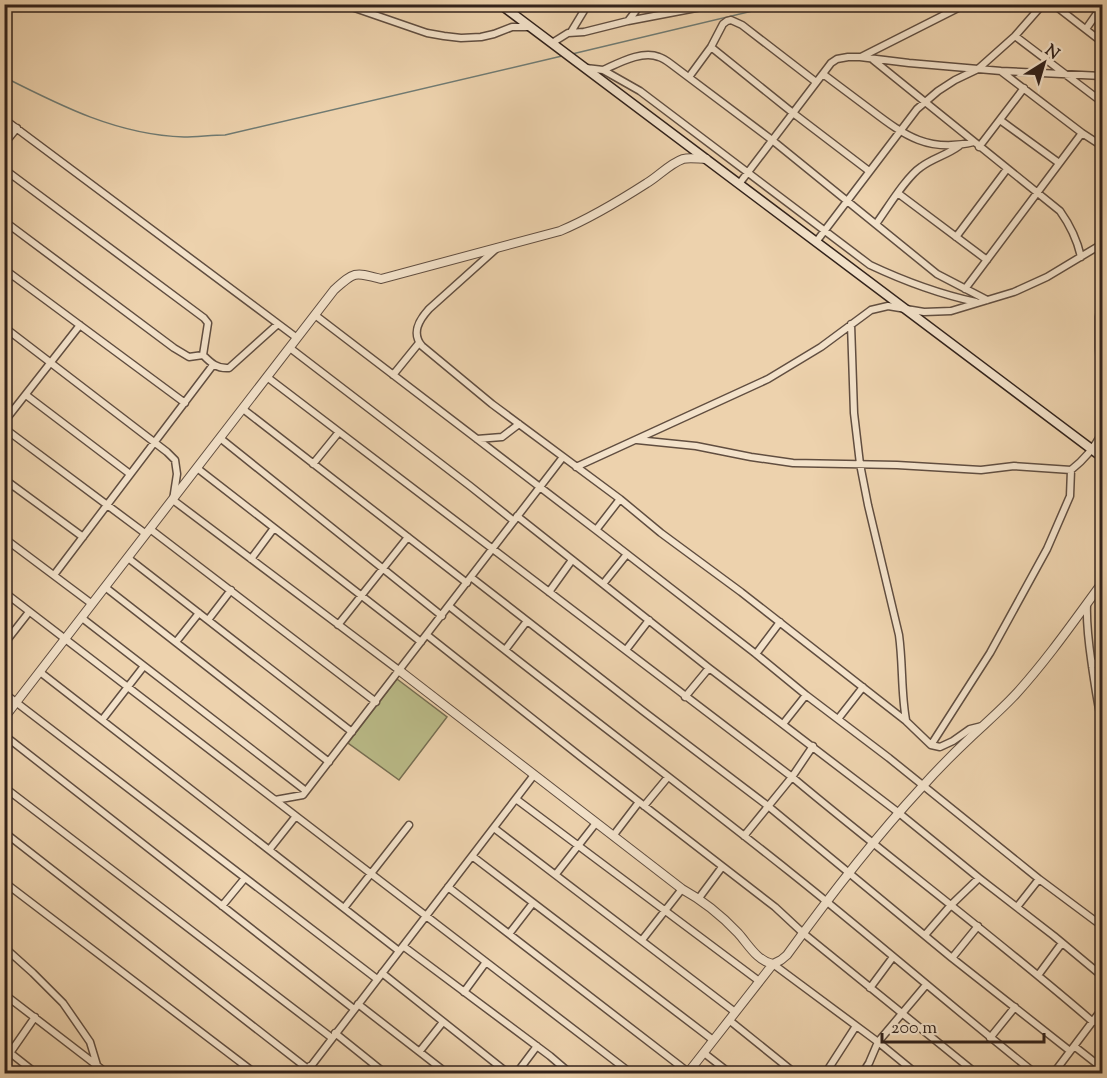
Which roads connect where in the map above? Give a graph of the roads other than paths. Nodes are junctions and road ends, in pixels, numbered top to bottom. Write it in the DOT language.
graph roads {
  1 [pos="343,4"];
  2 [pos="500,4"];
  3 [pos="588,4"];
  4 [pos="641,4"];
  5 [pos="717,4"];
  6 [pos="962,4"];
  7 [pos="1043,4"];
  8 [pos="1053,4"];
  9 [pos="1102,6"];
  10 [pos="690,7"];
  11 [pos="628,21"];
  12 [pos="531,27"];
  13 [pos="1086,29"];
  14 [pos="571,32"];
  15 [pos="1015,36"];
  16 [pos="1102,42"];
  17 [pos="552,43"];
  18 [pos="711,47"];
  19 [pos="860,57"];
  20 [pos="871,59"];
  21 [pos="586,68"];
  22 [pos="978,69"];
  23 [pos="603,70"];
  24 [pos="1001,71"];
  25 [pos="823,74"];
  26 [pos="1066,75"];
  27 [pos="1102,76"];
  28 [pos="689,77"];
  29 [pos="816,82"];
  30 [pos="1024,88"];
  31 [pos="925,101"];
  32 [pos="1102,102"];
  33 [pos="793,113"];
  34 [pos="4,119"];
  35 [pos="1000,120"];
  36 [pos="16,128"];
  37 [pos="900,132"];
  38 [pos="1082,133"];
  39 [pos="772,140"];
  40 [pos="4,144"];
  41 [pos="977,145"];
  42 [pos="960,146"];
  43 [pos="1102,146"];
  44 [pos="706,159"];
  45 [pos="1059,163"];
  46 [pos="4,169"];
  47 [pos="1007,169"];
  48 [pos="869,171"];
  49 [pos="748,172"];
  50 [pos="739,184"];
  51 [pos="1037,192"];
  52 [pos="898,194"];
  53 [pos="848,201"];
  54 [pos="4,221"];
  55 [pos="876,224"];
  56 [pos="825,231"];
  57 [pos="956,237"];
  58 [pos="816,242"];
  59 [pos="1102,244"];
  60 [pos="497,248"];
  61 [pos="1081,257"];
  62 [pos="987,260"];
  63 [pos="4,269"];
  64 [pos="965,289"];
  65 [pos="1102,293"];
  66 [pos="988,300"];
  67 [pos="979,303"];
  68 [pos="906,309"];
  69 [pos="315,315"];
  70 [pos="278,324"];
  71 [pos="851,324"];
  72 [pos="80,325"];
  73 [pos="4,327"];
  74 [pos="297,338"];
  75 [pos="419,343"];
  76 [pos="290,348"];
  77 [pos="203,356"];
  78 [pos="51,363"];
  79 [pos="213,365"];
  80 [pos="393,375"];
  81 [pos="267,377"];
  82 [pos="26,395"];
  83 [pos="1102,397"];
  84 [pos="185,403"];
  85 [pos="243,409"];
  86 [pos="4,422"];
  87 [pos="519,424"];
  88 [pos="4,428"];
  89 [pos="339,432"];
  90 [pos="1102,433"];
  91 [pos="220,438"];
  92 [pos="476,439"];
  93 [pos="636,439"];
  94 [pos="154,442"];
  95 [pos="1092,449"];
  96 [pos="563,457"];
  97 [pos="1102,457"];
  98 [pos="313,464"];
  99 [pos="860,464"];
  100 [pos="576,467"];
  101 [pos="197,468"];
  102 [pos="1071,470"];
  103 [pos="130,474"];
  104 [pos="4,479"];
  105 [pos="539,487"];
  106 [pos="173,500"];
  107 [pos="620,500"];
  108 [pos="107,505"];
  109 [pos="515,519"];
  110 [pos="274,528"];
  111 [pos="596,530"];
  112 [pos="148,531"];
  113 [pos="83,537"];
  114 [pos="408,537"];
  115 [pos="4,538"];
  116 [pos="493,549"];
  117 [pos="627,554"];
  118 [pos="128,558"];
  119 [pos="251,559"];
  120 [pos="572,560"];
  121 [pos="383,569"];
  122 [pos="54,575"];
  123 [pos="469,581"];
  124 [pos="1102,583"];
  125 [pos="603,584"];
  126 [pos="105,587"];
  127 [pos="231,590"];
  128 [pos="4,592"];
  129 [pos="549,592"];
  130 [pos="362,596"];
  131 [pos="92,604"];
  132 [pos="1087,604"];
  133 [pos="449,606"];
  134 [pos="29,612"];
  135 [pos="199,613"];
  136 [pos="442,616"];
  137 [pos="82,618"];
  138 [pos="208,620"];
  139 [pos="649,620"];
  140 [pos="527,621"];
  141 [pos="780,622"];
  142 [pos="338,625"];
  143 [pos="427,635"];
  144 [pos="65,639"];
  145 [pos="176,642"];
  146 [pos="421,642"];
  147 [pos="5,644"];
  148 [pos="505,650"];
  149 [pos="626,650"];
  150 [pos="756,654"];
  151 [pos="1102,657"];
  152 [pos="144,666"];
  153 [pos="1092,666"];
  154 [pos="709,668"];
  155 [pos="400,671"];
  156 [pos="40,672"];
  157 [pos="128,687"];
  158 [pos="863,687"];
  159 [pos="4,693"];
  160 [pos="806,695"];
  161 [pos="685,697"];
  162 [pos="17,702"];
  163 [pos="376,702"];
  164 [pos="4,718"];
  165 [pos="838,719"];
  166 [pos="102,720"];
  167 [pos="906,721"];
  168 [pos="1102,722"];
  169 [pos="783,723"];
  170 [pos="983,726"];
  171 [pos="352,732"];
  172 [pos="4,735"];
  173 [pos="931,744"];
  174 [pos="813,746"];
  175 [pos="329,762"];
  176 [pos="534,775"];
  177 [pos="668,777"];
  178 [pos="792,777"];
  179 [pos="922,786"];
  180 [pos="4,787"];
  181 [pos="306,791"];
  182 [pos="516,799"];
  183 [pos="275,800"];
  184 [pos="641,804"];
  185 [pos="768,806"];
  186 [pos="899,813"];
  187 [pos="296,816"];
  188 [pos="596,823"];
  189 [pos="409,825"];
  190 [pos="494,828"];
  191 [pos="4,832"];
  192 [pos="613,836"];
  193 [pos="744,836"];
  194 [pos="873,843"];
  195 [pos="578,846"];
  196 [pos="269,850"];
  197 [pos="472,856"];
  198 [pos="723,867"];
  199 [pos="371,873"];
  200 [pos="556,874"];
  201 [pos="849,874"];
  202 [pos="245,878"];
  203 [pos="979,878"];
  204 [pos="1039,879"];
  205 [pos="4,882"];
  206 [pos="448,886"];
  207 [pos="682,889"];
  208 [pos="699,898"];
  209 [pos="826,902"];
  210 [pos="533,903"];
  211 [pos="951,905"];
  212 [pos="222,906"];
  213 [pos="1017,907"];
  214 [pos="344,908"];
  215 [pos="665,911"];
  216 [pos="426,916"];
  217 [pos="978,926"];
  218 [pos="1102,926"];
  219 [pos="803,933"];
  220 [pos="509,934"];
  221 [pos="925,935"];
  222 [pos="642,940"];
  223 [pos="1062,943"];
  224 [pos="4,947"];
  225 [pos="401,949"];
  226 [pos="893,957"];
  227 [pos="952,958"];
  228 [pos="486,962"];
  229 [pos="773,964"];
  230 [pos="382,973"];
  231 [pos="1039,974"];
  232 [pos="1102,976"];
  233 [pos="377,980"];
  234 [pos="759,981"];
  235 [pos="926,985"];
  236 [pos="870,988"];
  237 [pos="464,992"];
  238 [pos="4,994"];
  239 [pos="356,1007"];
  240 [pos="1015,1007"];
  241 [pos="1102,1009"];
  242 [pos="735,1012"];
  243 [pos="902,1013"];
  244 [pos="35,1017"];
  245 [pos="1095,1019"];
  246 [pos="729,1020"];
  247 [pos="443,1022"];
  248 [pos="1102,1022"];
  249 [pos="856,1026"];
  250 [pos="334,1036"];
  251 [pos="990,1038"];
  252 [pos="713,1040"];
  253 [pos="878,1042"];
  254 [pos="537,1046"];
  255 [pos="1072,1049"];
  256 [pos="7,1051"];
  257 [pos="420,1051"];
  258 [pos="704,1053"];
  259 [pos="97,1065"];
  260 [pos="1102,1068"];
  261 [pos="307,1070"];
  262 [pos="447,1073"];
  263 [pos="688,1073"];
  264 [pos="37,1074"];
  265 [pos="90,1074"];
  266 [pos="108,1074"];
  267 [pos="256,1074"];
  268 [pos="319,1074"];
  269 [pos="386,1074"];
  270 [pos="509,1074"];
  271 [pos="516,1074"];
  272 [pos="571,1074"];
  273 [pos="632,1074"];
  274 [pos="731,1074"];
  275 [pos="796,1074"];
  276 [pos="825,1074"];
  277 [pos="862,1074"];
  278 [pos="917,1074"];
  279 [pos="977,1074"];
  280 [pos="1036,1074"];
  281 [pos="1053,1074"];
  1 -- 12 [label="street"];
  2 -- 12 [label="main road"];
  3 -- 14 [label="street"];
  4 -- 11 [label="street"];
  5 -- 10 [label="street"];
  6 -- 19 [label="street"];
  7 -- 15 [label="street"];
  8 -- 13 [label="street"];
  9 -- 13 [label="street"];
  10 -- 11 [label="street"];
  11 -- 14 [label="street"];
  12 -- 17 [label="main road"];
  13 -- 16 [label="street"];
  14 -- 17 [label="street"];
  15 -- 22 [label="street"];
  15 -- 26 [label="street"];
  17 -- 21 [label="main road"];
  18 -- 28 [label="street"];
  18 -- 29 [label="street"];
  18 -- 33 [label="street"];
  19 -- 20 [label="street"];
  19 -- 25 [label="street"];
  20 -- 22 [label="street"];
  20 -- 31 [label="street"];
  21 -- 23 [label="street"];
  21 -- 44 [label="main road"];
  22 -- 24 [label="street"];
  22 -- 31 [label="street"];
  23 -- 28 [label="street"];
  23 -- 49 [label="street"];
  24 -- 26 [label="street"];
  24 -- 30 [label="street"];
  25 -- 29 [label="street"];
  25 -- 37 [label="street"];
  26 -- 27 [label="street"];
  26 -- 32 [label="street"];
  28 -- 39 [label="street"];
  29 -- 33 [label="street"];
  30 -- 35 [label="street"];
  30 -- 38 [label="street"];
  31 -- 37 [label="street"];
  31 -- 41 [label="street"];
  33 -- 39 [label="street"];
  33 -- 48 [label="street"];
  34 -- 36 [label="street"];
  35 -- 41 [label="street"];
  35 -- 45 [label="street"];
  36 -- 40 [label="street"];
  36 -- 70 [label="street"];
  37 -- 42 [label="street"];
  37 -- 48 [label="street"];
  38 -- 43 [label="street"];
  38 -- 45 [label="street"];
  39 -- 49 [label="street"];
  39 -- 53 [label="street"];
  41 -- 42 [label="street"];
  41 -- 47 [label="street"];
  42 -- 52 [label="street"];
  44 -- 50 [label="main road"];
  44 -- 60 [label="street"];
  45 -- 51 [label="street"];
  46 -- 77 [label="street"];
  47 -- 51 [label="street"];
  47 -- 57 [label="street"];
  48 -- 53 [label="street"];
  49 -- 50 [label="street"];
  49 -- 56 [label="street"];
  50 -- 58 [label="main road"];
  51 -- 61 [label="street"];
  51 -- 62 [label="street"];
  52 -- 55 [label="street"];
  52 -- 57 [label="street"];
  53 -- 55 [label="street"];
  53 -- 56 [label="street"];
  54 -- 77 [label="street"];
  55 -- 64 [label="street"];
  56 -- 58 [label="street"];
  56 -- 67 [label="street"];
  57 -- 62 [label="street"];
  58 -- 68 [label="main road"];
  59 -- 61 [label="street"];
  60 -- 69 [label="street"];
  60 -- 75 [label="street"];
  61 -- 66 [label="street"];
  62 -- 64 [label="street"];
  63 -- 72 [label="street"];
  64 -- 66 [label="street"];
  65 -- 83 [label="street"];
  66 -- 67 [label="street"];
  67 -- 68 [label="street"];
  68 -- 71 [label="street"];
  68 -- 95 [label="main road"];
  69 -- 74 [label="street"];
  69 -- 80 [label="street"];
  70 -- 74 [label="street"];
  70 -- 79 [label="street"];
  71 -- 93 [label="street"];
  71 -- 99 [label="street"];
  72 -- 78 [label="street"];
  72 -- 84 [label="street"];
  73 -- 78 [label="street"];
  74 -- 76 [label="street"];
  75 -- 80 [label="street"];
  75 -- 87 [label="street"];
  76 -- 81 [label="street"];
  76 -- 109 [label="street"];
  77 -- 79 [label="street"];
  78 -- 82 [label="street"];
  78 -- 94 [label="street"];
  79 -- 84 [label="street"];
  80 -- 92 [label="street"];
  81 -- 85 [label="street"];
  81 -- 89 [label="street"];
  82 -- 86 [label="street"];
  82 -- 103 [label="street"];
  84 -- 94 [label="street"];
  85 -- 91 [label="street"];
  85 -- 98 [label="street"];
  87 -- 92 [label="street"];
  87 -- 96 [label="street"];
  88 -- 108 [label="street"];
  89 -- 98 [label="street"];
  89 -- 116 [label="street"];
  90 -- 95 [label="street"];
  91 -- 101 [label="street"];
  91 -- 121 [label="street"];
  92 -- 105 [label="street"];
  93 -- 99 [label="street"];
  93 -- 100 [label="street"];
  94 -- 103 [label="street"];
  94 -- 106 [label="street"];
  95 -- 97 [label="main road"];
  95 -- 102 [label="street"];
  96 -- 100 [label="street"];
  96 -- 105 [label="street"];
  98 -- 114 [label="street"];
  99 -- 102 [label="street"];
  99 -- 167 [label="street"];
  100 -- 107 [label="street"];
  101 -- 106 [label="street"];
  101 -- 110 [label="street"];
  102 -- 173 [label="street"];
  103 -- 108 [label="street"];
  104 -- 113 [label="street"];
  105 -- 109 [label="street"];
  105 -- 111 [label="street"];
  106 -- 112 [label="street"];
  106 -- 119 [label="street"];
  107 -- 111 [label="street"];
  107 -- 141 [label="street"];
  108 -- 112 [label="street"];
  108 -- 113 [label="street"];
  109 -- 116 [label="street"];
  109 -- 120 [label="street"];
  110 -- 119 [label="street"];
  110 -- 130 [label="street"];
  111 -- 117 [label="street"];
  112 -- 118 [label="street"];
  112 -- 127 [label="street"];
  113 -- 122 [label="street"];
  114 -- 121 [label="street"];
  114 -- 123 [label="street"];
  115 -- 122 [label="street"];
  116 -- 123 [label="street"];
  116 -- 129 [label="street"];
  117 -- 125 [label="street"];
  117 -- 150 [label="street"];
  118 -- 126 [label="street"];
  118 -- 135 [label="street"];
  119 -- 142 [label="street"];
  120 -- 125 [label="street"];
  120 -- 129 [label="street"];
  121 -- 130 [label="street"];
  121 -- 136 [label="street"];
  122 -- 131 [label="street"];
  123 -- 133 [label="street"];
  123 -- 140 [label="street"];
  124 -- 132 [label="street"];
  125 -- 139 [label="street"];
  126 -- 131 [label="street"];
  126 -- 145 [label="street"];
  127 -- 138 [label="street"];
  127 -- 163 [label="street"];
  128 -- 134 [label="street"];
  129 -- 149 [label="street"];
  130 -- 142 [label="street"];
  130 -- 146 [label="street"];
  131 -- 137 [label="street"];
  132 -- 153 [label="street"];
  132 -- 170 [label="street"];
  133 -- 136 [label="street"];
  133 -- 148 [label="street"];
  134 -- 144 [label="street"];
  134 -- 147 [label="street"];
  135 -- 138 [label="street"];
  135 -- 145 [label="street"];
  136 -- 143 [label="street"];
  137 -- 144 [label="street"];
  137 -- 152 [label="street"];
  138 -- 171 [label="street"];
  139 -- 149 [label="street"];
  139 -- 154 [label="street"];
  140 -- 148 [label="street"];
  140 -- 185 [label="street"];
  141 -- 150 [label="street"];
  141 -- 158 [label="street"];
  142 -- 155 [label="street"];
  143 -- 146 [label="street"];
  143 -- 184 [label="street"];
  144 -- 156 [label="street"];
  144 -- 157 [label="street"];
  145 -- 175 [label="street"];
  146 -- 155 [label="street"];
  148 -- 177 [label="street"];
  149 -- 161 [label="street"];
  150 -- 160 [label="street"];
  151 -- 153 [label="street"];
  152 -- 157 [label="street"];
  152 -- 181 [label="street"];
  153 -- 168 [label="street"];
  154 -- 161 [label="street"];
  154 -- 169 [label="street"];
  155 -- 163 [label="street"];
  155 -- 176 [label="street"];
  156 -- 162 [label="street"];
  156 -- 166 [label="street"];
  157 -- 166 [label="street"];
  157 -- 183 [label="street"];
  158 -- 165 [label="street"];
  158 -- 167 [label="street"];
  159 -- 162 [label="street"];
  160 -- 165 [label="street"];
  160 -- 169 [label="street"];
  161 -- 178 [label="street"];
  162 -- 164 [label="street"];
  162 -- 202 [label="street"];
  163 -- 171 [label="street"];
  165 -- 179 [label="street"];
  166 -- 196 [label="street"];
  167 -- 173 [label="street"];
  169 -- 174 [label="street"];
  170 -- 173 [label="street"];
  170 -- 179 [label="street"];
  171 -- 175 [label="street"];
  172 -- 212 [label="street"];
  174 -- 178 [label="street"];
  174 -- 186 [label="street"];
  175 -- 181 [label="street"];
  176 -- 182 [label="street"];
  176 -- 188 [label="street"];
  177 -- 184 [label="street"];
  177 -- 193 [label="street"];
  178 -- 185 [label="street"];
  178 -- 194 [label="street"];
  179 -- 186 [label="street"];
  179 -- 204 [label="street"];
  180 -- 250 [label="street"];
  181 -- 183 [label="street"];
  182 -- 190 [label="street"];
  182 -- 195 [label="street"];
  183 -- 187 [label="street"];
  184 -- 192 [label="street"];
  184 -- 198 [label="street"];
  185 -- 193 [label="street"];
  185 -- 201 [label="street"];
  186 -- 194 [label="street"];
  186 -- 203 [label="street"];
  187 -- 196 [label="street"];
  187 -- 199 [label="street"];
  188 -- 192 [label="street"];
  188 -- 195 [label="street"];
  189 -- 199 [label="street"];
  190 -- 197 [label="street"];
  190 -- 200 [label="street"];
  191 -- 261 [label="street"];
  192 -- 207 [label="street"];
  193 -- 209 [label="street"];
  194 -- 201 [label="street"];
  194 -- 211 [label="street"];
  195 -- 200 [label="street"];
  195 -- 215 [label="street"];
  196 -- 214 [label="street"];
  197 -- 206 [label="street"];
  197 -- 210 [label="street"];
  198 -- 208 [label="street"];
  198 -- 219 [label="street"];
  199 -- 214 [label="street"];
  199 -- 216 [label="street"];
  200 -- 222 [label="street"];
  201 -- 209 [label="street"];
  201 -- 221 [label="street"];
  202 -- 212 [label="street"];
  202 -- 233 [label="street"];
  203 -- 211 [label="street"];
  203 -- 213 [label="street"];
  204 -- 213 [label="street"];
  204 -- 218 [label="street"];
  205 -- 267 [label="street"];
  206 -- 216 [label="street"];
  206 -- 220 [label="street"];
  207 -- 208 [label="street"];
  207 -- 215 [label="street"];
  208 -- 229 [label="street"];
  209 -- 219 [label="street"];
  209 -- 226 [label="street"];
  210 -- 220 [label="street"];
  210 -- 252 [label="street"];
  211 -- 217 [label="street"];
  211 -- 221 [label="street"];
  212 -- 239 [label="street"];
  213 -- 223 [label="street"];
  214 -- 225 [label="street"];
  215 -- 222 [label="street"];
  215 -- 234 [label="street"];
  216 -- 225 [label="street"];
  216 -- 228 [label="street"];
  217 -- 227 [label="street"];
  217 -- 231 [label="street"];
  219 -- 229 [label="street"];
  219 -- 236 [label="street"];
  220 -- 263 [label="street"];
  221 -- 227 [label="street"];
  222 -- 242 [label="street"];
  223 -- 231 [label="street"];
  223 -- 232 [label="street"];
  224 -- 259 [label="street"];
  225 -- 230 [label="street"];
  225 -- 237 [label="street"];
  226 -- 235 [label="street"];
  226 -- 236 [label="street"];
  227 -- 240 [label="street"];
  228 -- 237 [label="street"];
  228 -- 273 [label="street"];
  229 -- 234 [label="street"];
  229 -- 249 [label="street"];
  230 -- 233 [label="street"];
  230 -- 247 [label="street"];
  231 -- 245 [label="street"];
  233 -- 239 [label="street"];
  234 -- 242 [label="street"];
  235 -- 243 [label="street"];
  235 -- 251 [label="street"];
  236 -- 243 [label="street"];
  237 -- 254 [label="street"];
  238 -- 244 [label="street"];
  239 -- 250 [label="street"];
  239 -- 257 [label="street"];
  240 -- 251 [label="street"];
  240 -- 255 [label="street"];
  241 -- 245 [label="street"];
  242 -- 246 [label="street"];
  243 -- 253 [label="street"];
  243 -- 279 [label="street"];
  244 -- 256 [label="street"];
  244 -- 259 [label="street"];
  245 -- 248 [label="street"];
  245 -- 255 [label="street"];
  246 -- 252 [label="street"];
  246 -- 275 [label="street"];
  247 -- 257 [label="street"];
  247 -- 270 [label="street"];
  249 -- 253 [label="street"];
  249 -- 276 [label="street"];
  250 -- 261 [label="street"];
  250 -- 269 [label="street"];
  251 -- 280 [label="street"];
  252 -- 258 [label="street"];
  253 -- 277 [label="street"];
  253 -- 278 [label="street"];
  254 -- 271 [label="street"];
  254 -- 272 [label="street"];
  255 -- 260 [label="street"];
  255 -- 281 [label="street"];
  256 -- 264 [label="street"];
  257 -- 262 [label="street"];
  258 -- 263 [label="street"];
  258 -- 274 [label="street"];
  259 -- 265 [label="street"];
  259 -- 266 [label="street"];
  261 -- 268 [label="street"];
}
